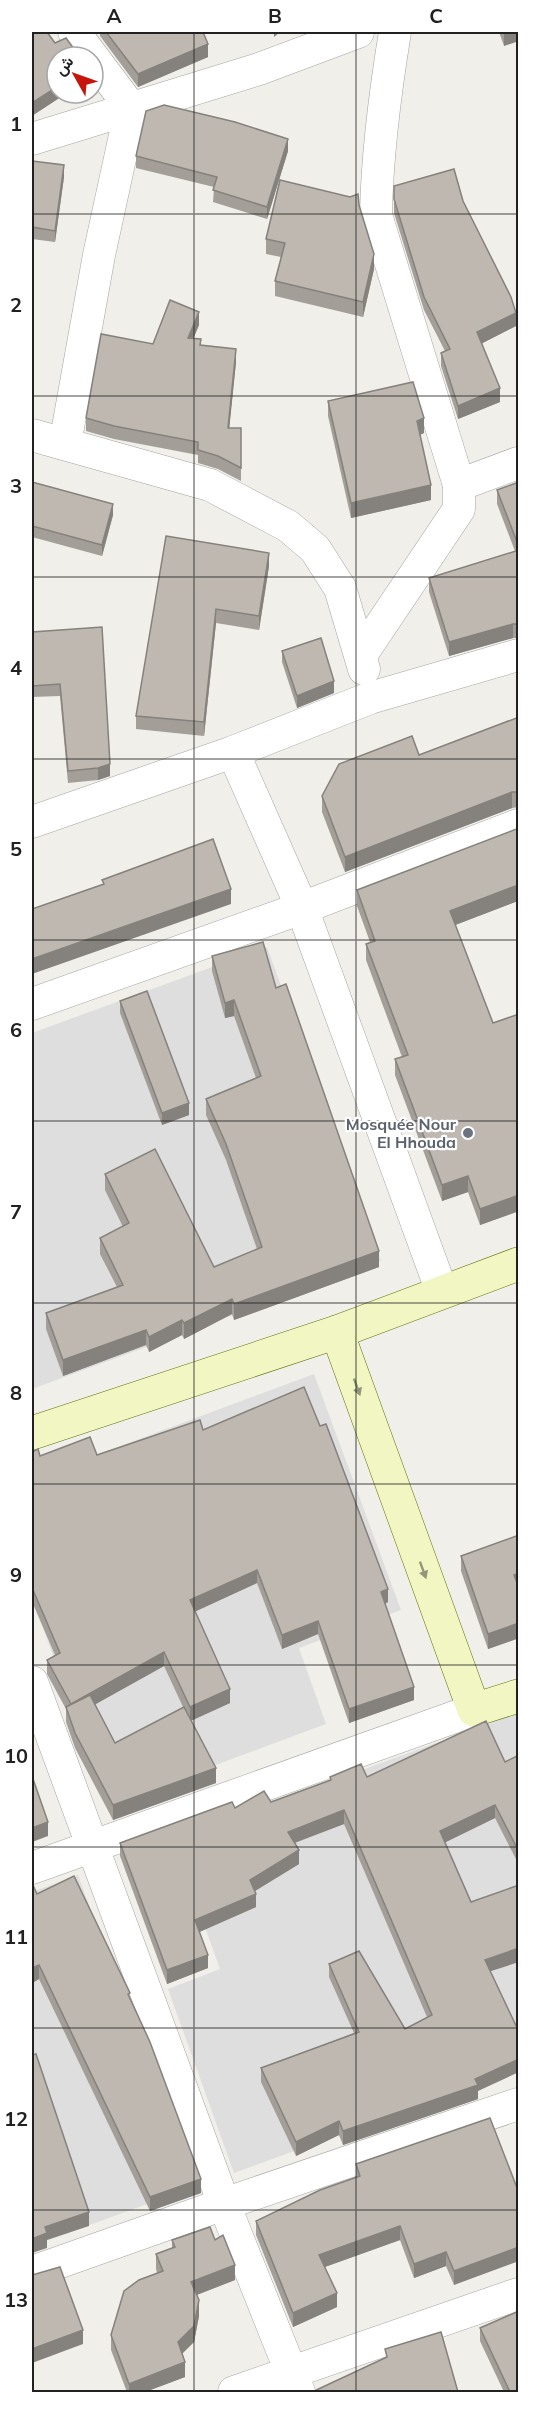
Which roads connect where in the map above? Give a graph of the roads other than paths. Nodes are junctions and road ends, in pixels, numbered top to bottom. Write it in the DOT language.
graph roads {
  1 [pos="74,32"];
  2 [pos="358,32"];
  3 [pos="395,32"];
  4 [pos="131,108"];
  5 [pos="32,139"];
  6 [pos="32,435"];
  7 [pos="64,444"];
  8 [pos="519,463"];
  9 [pos="459,485"];
  10 [pos="361,655"];
  11 [pos="519,655"];
  12 [pos="370,698"];
  13 [pos="233,752"];
  14 [pos="32,822"];
  15 [pos="519,825"];
  16 [pos="302,908"];
  17 [pos="32,1005"];
  18 [pos="519,1264"];
  19 [pos="442,1292"];
  20 [pos="337,1332"];
  21 [pos="32,1433"];
  22 [pos="32,1682"];
  23 [pos="519,1696"];
  24 [pos="474,1710"];
  25 [pos="92,1846"];
  26 [pos="32,1868"];
  27 [pos="519,2104"];
  28 [pos="224,2204"];
  29 [pos="32,2272"];
  30 [pos="519,2294"];
  31 [pos="295,2383"];
  32 [pos="234,2392"];
  1 -- 4 [label="street"];
  2 -- 4 [label="street"];
  3 -- 9 [label="street"];
  4 -- 5 [label="street"];
  4 -- 7 [label="street"];
  6 -- 7 [label="street"];
  7 -- 10 [label="street"];
  8 -- 9 [label="street"];
  9 -- 10 [label="street"];
  10 -- 12 [label="street"];
  11 -- 12 [label="street"];
  12 -- 13 [label="street"];
  13 -- 14 [label="street"];
  13 -- 16 [label="street"];
  15 -- 16 [label="street"];
  16 -- 17 [label="street"];
  16 -- 19 [label="street"];
  18 -- 19 [label="main road"];
  19 -- 20 [label="main road"];
  20 -- 21 [label="main road"];
  20 -- 24 [label="main road, one-way"];
  22 -- 25 [label="street"];
  23 -- 24 [label="main road"];
  24 -- 25 [label="street"];
  25 -- 26 [label="street"];
  25 -- 28 [label="street"];
  27 -- 28 [label="street"];
  28 -- 29 [label="street"];
  28 -- 31 [label="street"];
  30 -- 31 [label="street"];
  31 -- 32 [label="street"];
}
